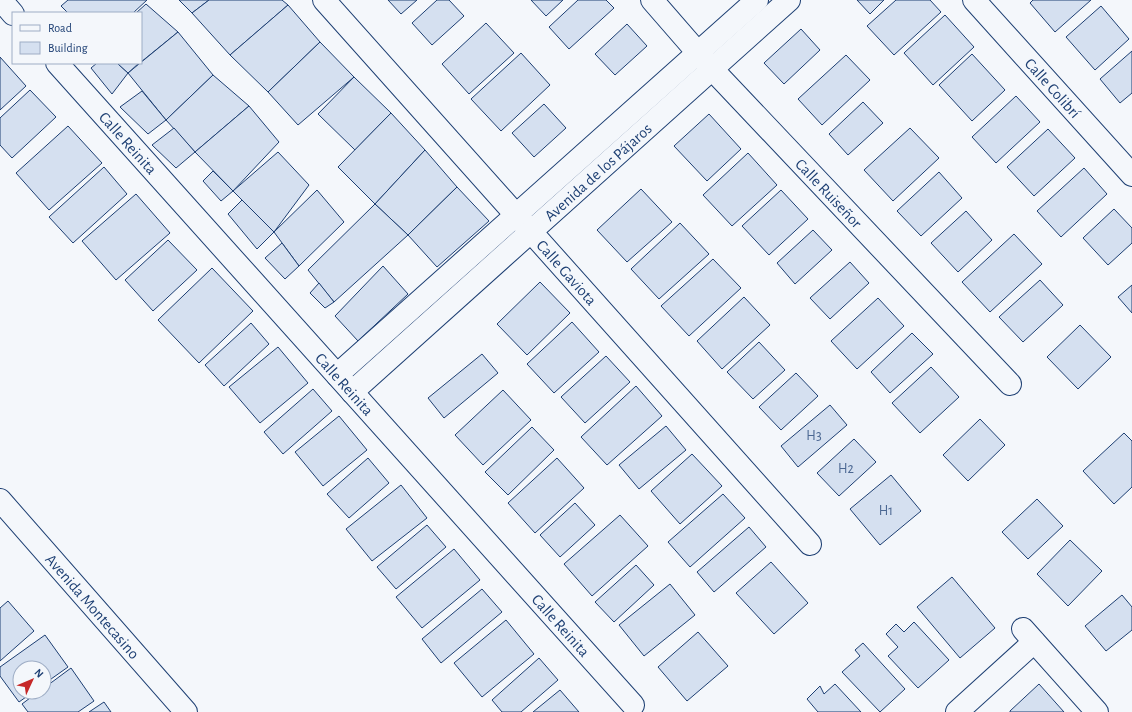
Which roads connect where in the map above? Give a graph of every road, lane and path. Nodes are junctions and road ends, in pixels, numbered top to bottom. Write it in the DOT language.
graph roads {
  1 [pos="1,0"];
  2 [pos="324,0"];
  3 [pos="652,0"];
  4 [pos="756,0"];
  5 [pos="789,0"];
  6 [pos="974,0"];
  7 [pos="12,13"];
  8 [pos="698,52"];
  9 [pos="58,64"];
  10 [pos="712,69"];
  11 [pos="1132,175"];
  12 [pos="517,214"];
  13 [pos="531,230"];
  14 [pos="337,375"];
  15 [pos="1010,384"];
  16 [pos="352,392"];
  17 [pos="0,500"];
  18 [pos="810,544"];
  19 [pos="633,705"];
  20 [pos="186,712"];
  21 [pos="957,712"];
  22 [pos="1097,712"];
  1 -- 7 [label="street"];
  2 -- 12 [label="street, Calle Gaviota"];
  3 -- 8 [label="street, Calle Ruiseñor"];
  4 -- 8 [label="street, Avenida de los Pájaros"];
  5 -- 10 [label="street, Avenida de los Pájaros"];
  6 -- 11 [label="street, Calle Colibrí"];
  8 -- 10 [label="street, Calle Ruiseñor"];
  8 -- 12 [label="street, Avenida de los Pájaros"];
  9 -- 14 [label="street, Calle Reinita"];
  10 -- 13 [label="street, Avenida de los Pájaros"];
  10 -- 15 [label="street, Calle Ruiseñor"];
  12 -- 13 [label="street, Calle Gaviota"];
  12 -- 14 [label="street, Avenida de los Pájaros"];
  13 -- 16 [label="street, Avenida de los Pájaros"];
  13 -- 18 [label="street, Calle Gaviota"];
  14 -- 16 [label="street, Calle Reinita"];
  16 -- 19 [label="street, Calle Reinita"];
  17 -- 20 [label="street, Avenida Montecasino"];
  21 -- 22 [label="street"];
}
